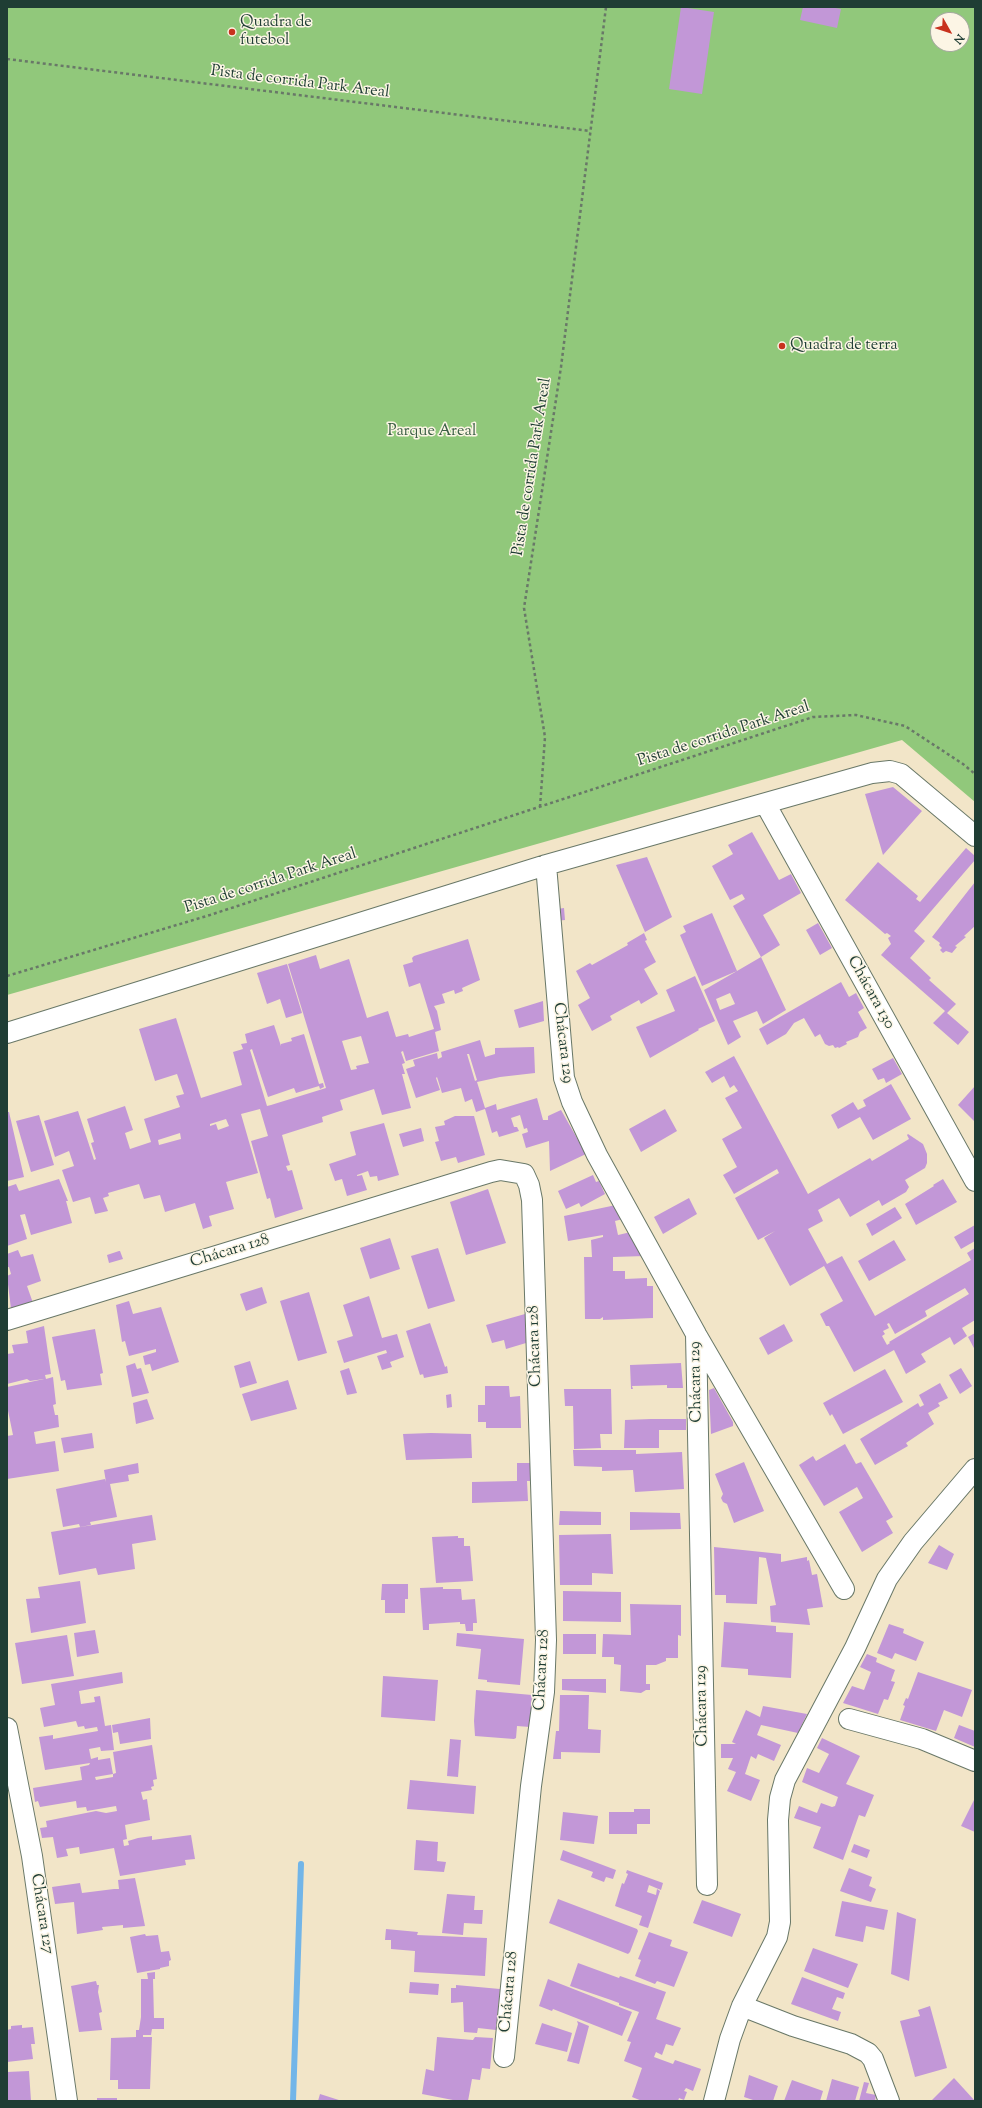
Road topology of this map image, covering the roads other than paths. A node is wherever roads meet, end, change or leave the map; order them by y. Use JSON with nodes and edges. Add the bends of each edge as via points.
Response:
{"nodes":[{"id":1,"x":766,"y":805,"type":"junction"},
{"id":2,"x":975,"y":836,"type":"edge"},
{"id":3,"x":546,"y":865,"type":"junction"},
{"id":4,"x":7,"y":1033,"type":"edge"},
{"id":5,"x":975,"y":1181,"type":"edge"},
{"id":6,"x":7,"y":1320,"type":"edge"},
{"id":7,"x":696,"y":1334,"type":"junction"},
{"id":8,"x":975,"y":1469,"type":"edge"},
{"id":9,"x":844,"y":1589,"type":"dead end"},
{"id":10,"x":849,"y":1719,"type":"dead end"},
{"id":11,"x":7,"y":1728,"type":"edge"},
{"id":12,"x":975,"y":1761,"type":"edge"},
{"id":13,"x":707,"y":1885,"type":"dead end"},
{"id":14,"x":742,"y":2006,"type":"junction"},
{"id":15,"x":504,"y":2057,"type":"dead end"},
{"id":16,"x":67,"y":2101,"type":"edge"},
{"id":17,"x":714,"y":2101,"type":"edge"},
{"id":18,"x":889,"y":2101,"type":"edge"}],
"edges":[{"from":1,"to":2,"type":"street","via":[[890,771],[901,774]]},
{"from":1,"to":3,"type":"street"},
{"from":1,"to":5,"type":"street","name":"Chácara 130"},
{"from":3,"to":4,"type":"street"},
{"from":3,"to":7,"type":"street","name":"Chácara 129","via":[[564,1078],[572,1102],[597,1155]]},
{"from":6,"to":15,"type":"street","name":"Chácara 128","via":[[491,1172],[500,1170],[524,1174],[532,1200],[546,1640],[544,1692],[531,1786]]},
{"from":7,"to":9,"type":"street"},
{"from":7,"to":13,"type":"street","name":"Chácara 129"},
{"from":8,"to":14,"type":"street","via":[[913,1542],[887,1579],[855,1648],[785,1780],[778,1820],[779,1929]]},
{"from":10,"to":12,"type":"street","via":[[922,1739]]},
{"from":11,"to":16,"type":"street","name":"Chácara 127","via":[[32,1856]]},
{"from":14,"to":17,"type":"street","via":[[730,2039]]},
{"from":14,"to":18,"type":"street","via":[[793,2026],[851,2044],[868,2053],[873,2058]]}]}
